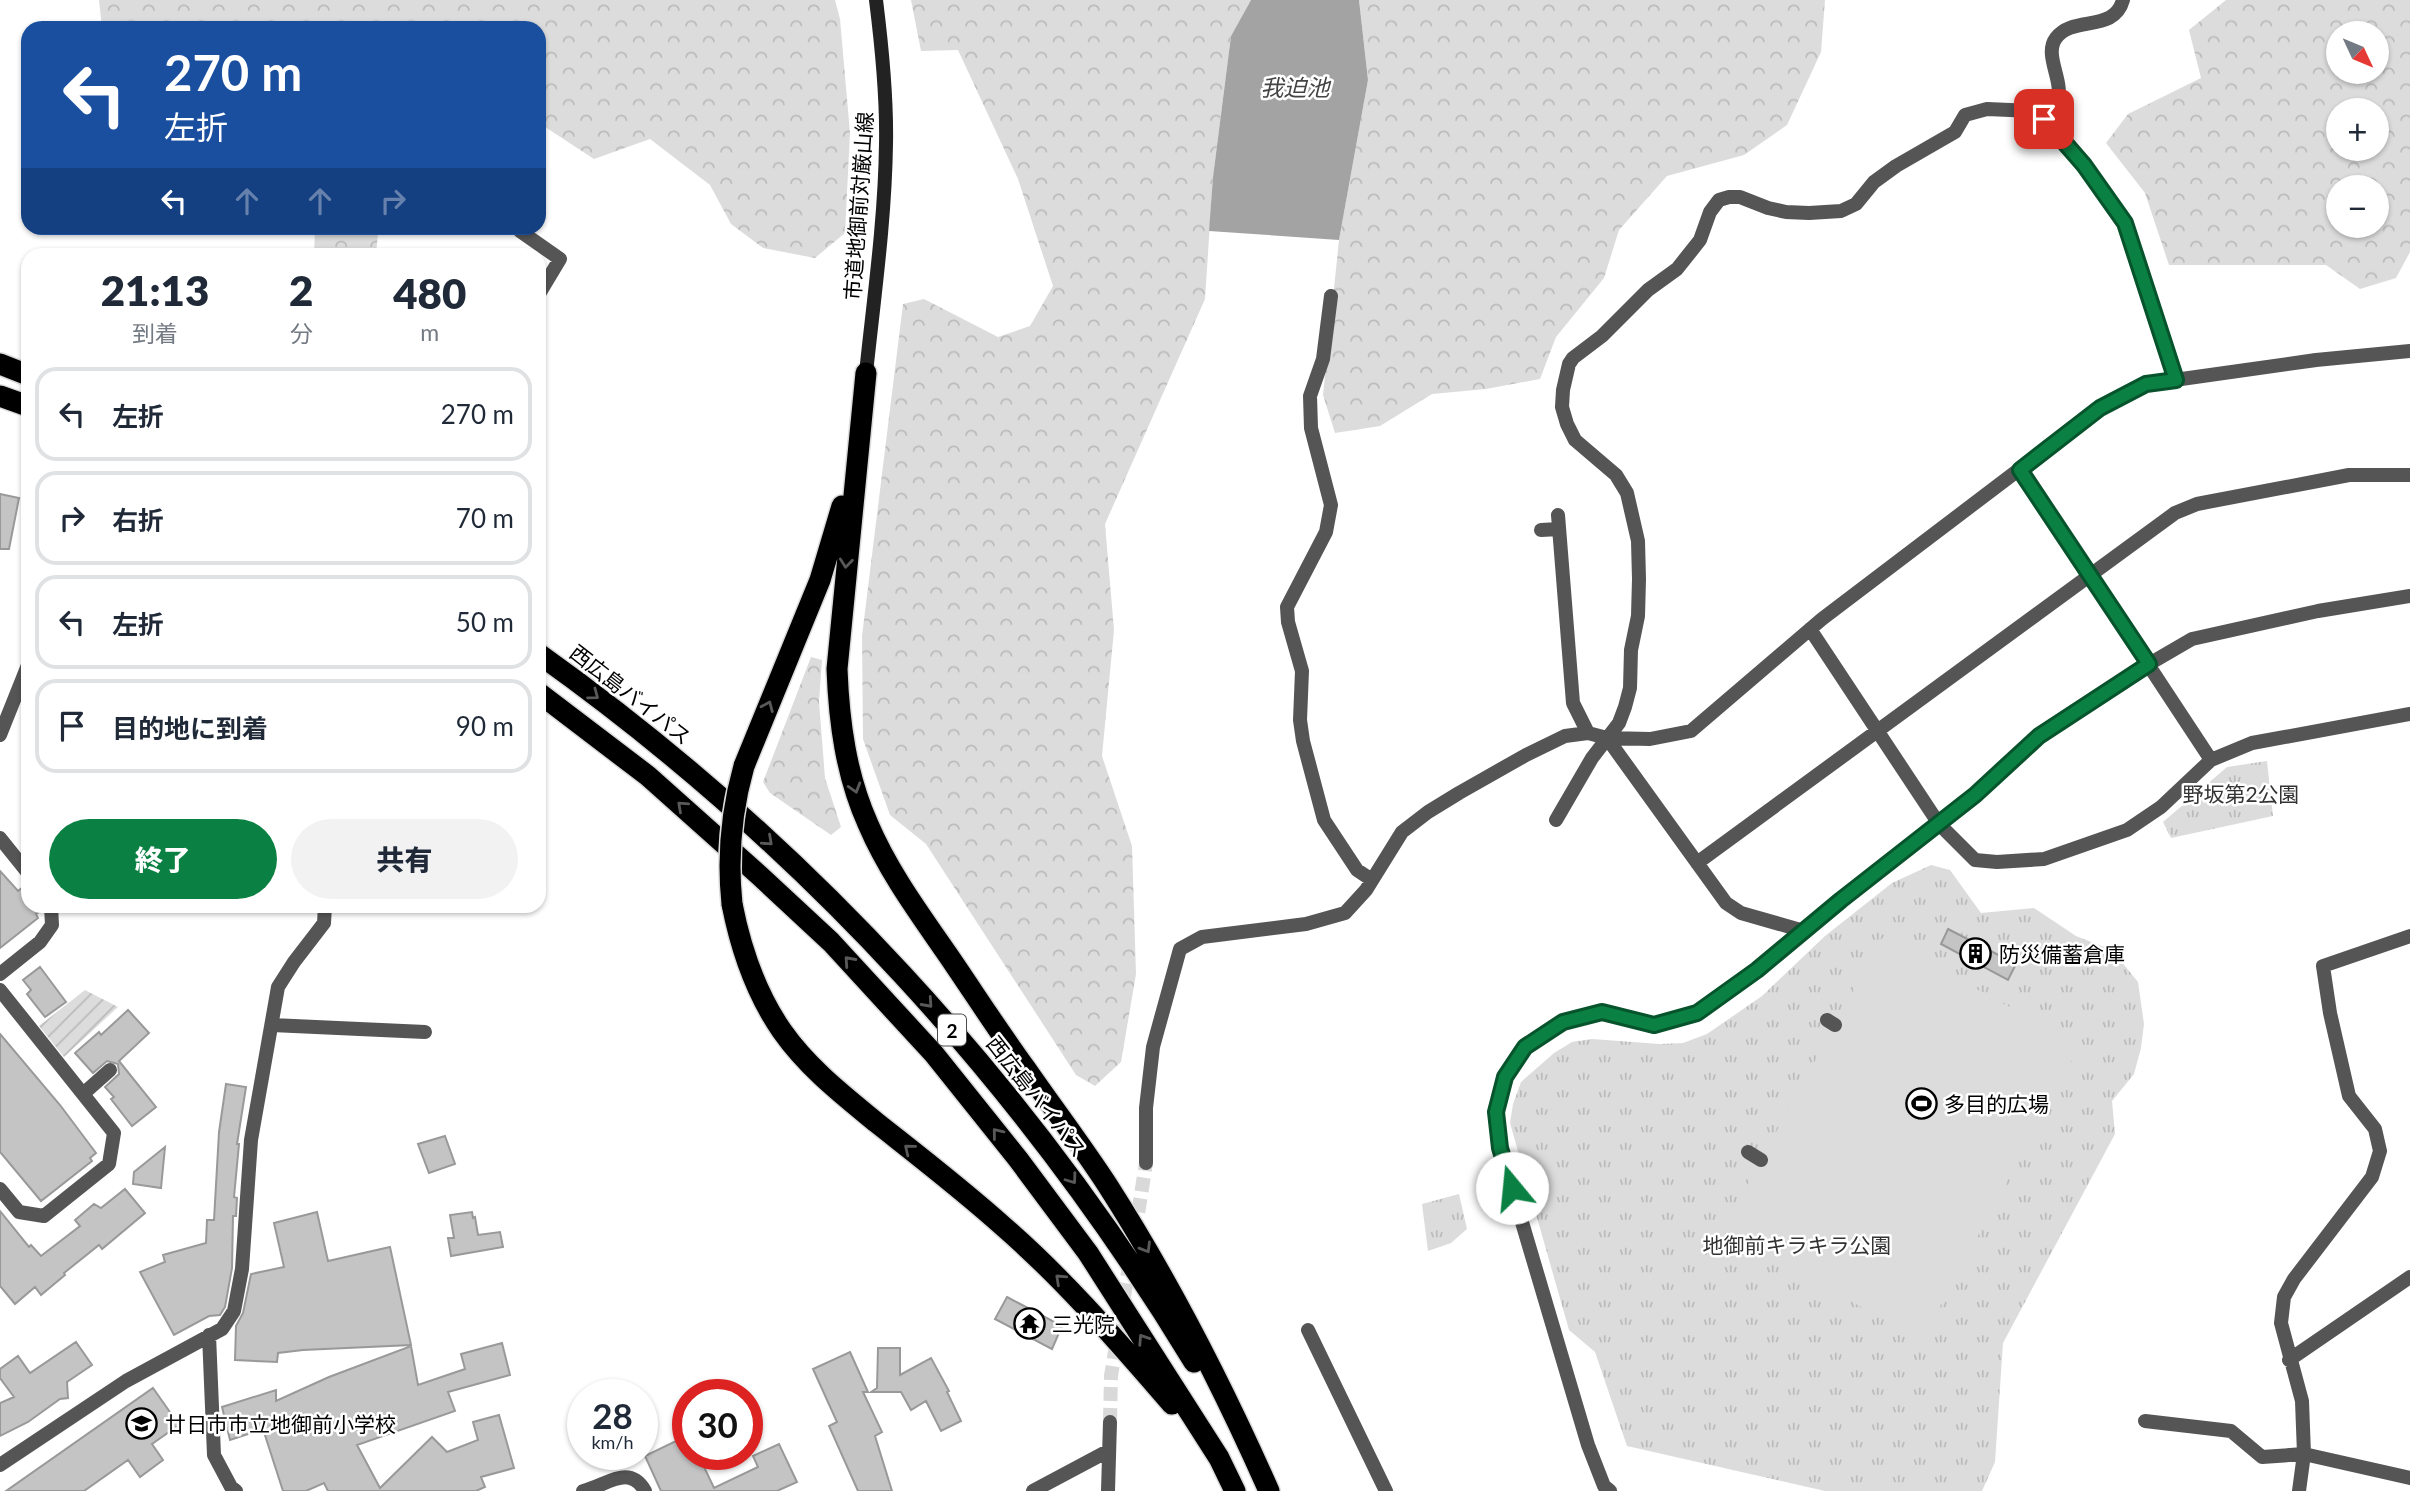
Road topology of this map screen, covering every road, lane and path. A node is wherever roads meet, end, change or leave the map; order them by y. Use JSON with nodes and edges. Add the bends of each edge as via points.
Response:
{"nodes":[{"id":1,"x":876,"y":0,"type":"edge"},
{"id":2,"x":2123,"y":0,"type":"edge"},
{"id":3,"x":2044,"y":119,"type":"junction"},
{"id":4,"x":526,"y":235,"type":"edge"},
{"id":5,"x":544,"y":248,"type":"edge"},
{"id":6,"x":546,"y":249,"type":"edge"},
{"id":7,"x":546,"y":282,"type":"edge"},
{"id":8,"x":1331,"y":296,"type":"dead end"},
{"id":9,"x":2410,"y":351,"type":"edge"},
{"id":10,"x":0,"y":364,"type":"edge"},
{"id":11,"x":21,"y":372,"type":"edge"},
{"id":12,"x":866,"y":373,"type":"junction"},
{"id":13,"x":2176,"y":380,"type":"junction"},
{"id":14,"x":0,"y":396,"type":"edge"},
{"id":15,"x":21,"y":404,"type":"edge"},
{"id":16,"x":2020,"y":470,"type":"junction"},
{"id":17,"x":2410,"y":475,"type":"edge"},
{"id":18,"x":1541,"y":530,"type":"dead end"},
{"id":19,"x":2090,"y":576,"type":"junction"},
{"id":20,"x":2410,"y":596,"type":"edge"},
{"id":21,"x":1810,"y":629,"type":"junction"},
{"id":22,"x":546,"y":659,"type":"edge"},
{"id":23,"x":2149,"y":664,"type":"junction"},
{"id":24,"x":21,"y":682,"type":"edge"},
{"id":25,"x":546,"y":698,"type":"edge"},
{"id":26,"x":2410,"y":715,"type":"edge"},
{"id":27,"x":1877,"y":731,"type":"junction"},
{"id":28,"x":1588,"y":733,"type":"junction"},
{"id":29,"x":0,"y":734,"type":"edge"},
{"id":30,"x":1607,"y":738,"type":"junction"},
{"id":31,"x":2211,"y":760,"type":"junction"},
{"id":32,"x":1556,"y":820,"type":"dead end"},
{"id":33,"x":1939,"y":824,"type":"junction"},
{"id":34,"x":0,"y":838,"type":"edge"},
{"id":35,"x":1697,"y":863,"type":"junction"},
{"id":36,"x":21,"y":864,"type":"edge"},
{"id":37,"x":1372,"y":880,"type":"junction"},
{"id":38,"x":51,"y":913,"type":"edge"},
{"id":39,"x":325,"y":913,"type":"edge"},
{"id":40,"x":1804,"y":931,"type":"junction"},
{"id":41,"x":2410,"y":936,"type":"edge"},
{"id":42,"x":0,"y":974,"type":"edge"},
{"id":43,"x":0,"y":990,"type":"edge"},
{"id":44,"x":272,"y":1025,"type":"junction"},
{"id":45,"x":425,"y":1032,"type":"dead end"},
{"id":46,"x":110,"y":1070,"type":"dead end"},
{"id":47,"x":83,"y":1094,"type":"junction"},
{"id":48,"x":1146,"y":1163,"type":"tunnel mouth"},
{"id":49,"x":0,"y":1189,"type":"edge"},
{"id":50,"x":2410,"y":1277,"type":"edge"},
{"id":51,"x":1308,"y":1330,"type":"dead end"},
{"id":52,"x":209,"y":1335,"type":"junction"},
{"id":53,"x":2289,"y":1360,"type":"junction"},
{"id":54,"x":2145,"y":1421,"type":"dead end"},
{"id":55,"x":1110,"y":1422,"type":"tunnel mouth"},
{"id":56,"x":1108,"y":1451,"type":"junction"},
{"id":57,"x":2304,"y":1454,"type":"junction"},
{"id":58,"x":1219,"y":1458,"type":"junction"},
{"id":59,"x":0,"y":1465,"type":"edge"},
{"id":60,"x":2410,"y":1478,"type":"edge"},
{"id":61,"x":236,"y":1491,"type":"edge"},
{"id":62,"x":583,"y":1491,"type":"edge"},
{"id":63,"x":645,"y":1491,"type":"edge"},
{"id":64,"x":1033,"y":1491,"type":"edge"},
{"id":65,"x":1108,"y":1491,"type":"edge"},
{"id":66,"x":1236,"y":1491,"type":"edge"},
{"id":67,"x":1268,"y":1491,"type":"edge"},
{"id":68,"x":1386,"y":1491,"type":"edge"},
{"id":69,"x":1610,"y":1491,"type":"edge"},
{"id":70,"x":2299,"y":1491,"type":"edge"}],
"edges":[{"from":1,"to":12,"type":"street","name":"市道地御前対厳山線","via":[[886,143]]},
{"from":2,"to":3,"type":"street","via":[[2110,19],[2062,31],[2054,40],[2057,101]]},
{"from":3,"to":13,"type":"street","via":[[2125,223]]},
{"from":3,"to":30,"type":"street","via":[[2033,111],[1987,109],[1965,115],[1955,132],[1896,166],[1874,182],[1856,204],[1841,211],[1786,212],[1740,197],[1719,201],[1700,240],[1677,269],[1573,358],[1563,390],[1567,424],[1575,440],[1616,475],[1627,493],[1639,541],[1638,616],[1630,688],[1619,723]]},
{"from":4,"to":5,"type":"street"},
{"from":6,"to":7,"type":"street","via":[[560,259]]},
{"from":8,"to":37,"type":"street","via":[[1323,359],[1310,396],[1311,428],[1331,505],[1326,532],[1287,607],[1302,671],[1303,741],[1324,820],[1357,870]]},
{"from":9,"to":13,"type":"street"},
{"from":10,"to":11,"type":"highway"},
{"from":58,"to":12,"type":"highway","one_way":true,"bridge":true,"via":[[1074,1292],[992,1216],[819,1074],[783,1032],[745,958],[729,876],[736,793],[820,580],[856,443]]},
{"from":12,"to":67,"type":"highway","one_way":true,"via":[[837,669],[838,709],[854,786],[895,877],[1144,1245],[1212,1369]]},
{"from":13,"to":16,"type":"street","via":[[2146,384],[2100,408]]},
{"from":14,"to":15,"type":"highway"},
{"from":16,"to":19,"type":"street"},
{"from":16,"to":21,"type":"street"},
{"from":17,"to":19,"type":"street","via":[[2349,475],[2197,504],[2175,513]]},
{"from":18,"to":28,"type":"street","via":[[1559,522],[1573,703]]},
{"from":19,"to":23,"type":"street"},
{"from":19,"to":27,"type":"street"},
{"from":20,"to":23,"type":"street","via":[[2192,639]]},
{"from":21,"to":27,"type":"street"},
{"from":21,"to":30,"type":"street","via":[[1691,731],[1650,739]]},
{"from":22,"to":67,"type":"highway","name":"西広島バイパス","number":"2","one_way":true,"via":[[672,757],[776,848],[875,945],[968,1048],[1135,1268]]},
{"from":23,"to":31,"type":"street"},
{"from":23,"to":33,"type":"street","via":[[2039,736]]},
{"from":24,"to":29,"type":"street"},
{"from":58,"to":25,"type":"highway","number":"2","one_way":true,"via":[[1088,1253],[934,1054],[831,942],[780,895],[648,776]]},
{"from":26,"to":31,"type":"street","via":[[2252,743]]},
{"from":27,"to":33,"type":"street"},
{"from":27,"to":35,"type":"street"},
{"from":28,"to":30,"type":"street"},
{"from":28,"to":37,"type":"street","via":[[1565,736],[1526,755],[1428,812],[1402,832]]},
{"from":30,"to":32,"type":"street"},
{"from":30,"to":35,"type":"street"},
{"from":31,"to":33,"type":"street","via":[[2161,807],[2127,830],[2044,859],[1975,860]]},
{"from":33,"to":40,"type":"street"},
{"from":34,"to":36,"type":"street"},
{"from":35,"to":40,"type":"street","via":[[1726,903],[1741,914]]},
{"from":37,"to":48,"type":"street","via":[[1345,913],[1202,937],[1180,948],[1153,1047]]},
{"from":38,"to":42,"type":"street","via":[[52,925],[40,942]]},
{"from":39,"to":44,"type":"street","via":[[324,923],[278,987]]},
{"from":40,"to":69,"type":"street","via":[[1697,1013],[1654,1025],[1602,1012],[1563,1022],[1525,1047],[1505,1077],[1496,1112],[1500,1148],[1588,1445]]},
{"from":41,"to":53,"type":"street","via":[[2322,966],[2349,1096],[2375,1129],[2380,1152],[2372,1177],[2284,1297],[2281,1323]]},
{"from":43,"to":47,"type":"street"},
{"from":44,"to":45,"type":"street"},
{"from":44,"to":52,"type":"street","via":[[251,1140],[242,1269],[234,1311],[222,1329]]},
{"from":46,"to":47,"type":"street"},
{"from":47,"to":49,"type":"street","via":[[114,1133],[109,1164],[44,1216],[19,1212]]},
{"from":50,"to":53,"type":"street"},
{"from":51,"to":68,"type":"street"},
{"from":52,"to":59,"type":"street","via":[[126,1381]]},
{"from":52,"to":61,"type":"street","via":[[214,1455]]},
{"from":53,"to":57,"type":"street","via":[[2302,1401]]},
{"from":54,"to":57,"type":"street","via":[[2231,1431],[2262,1457]]},
{"from":55,"to":56,"type":"street"},
{"from":56,"to":64,"type":"street"},
{"from":56,"to":65,"type":"street"},
{"from":57,"to":60,"type":"street"},
{"from":57,"to":70,"type":"street"},
{"from":58,"to":66,"type":"highway","number":"2"},
{"from":62,"to":63,"type":"street","via":[[627,1476]]}]}
